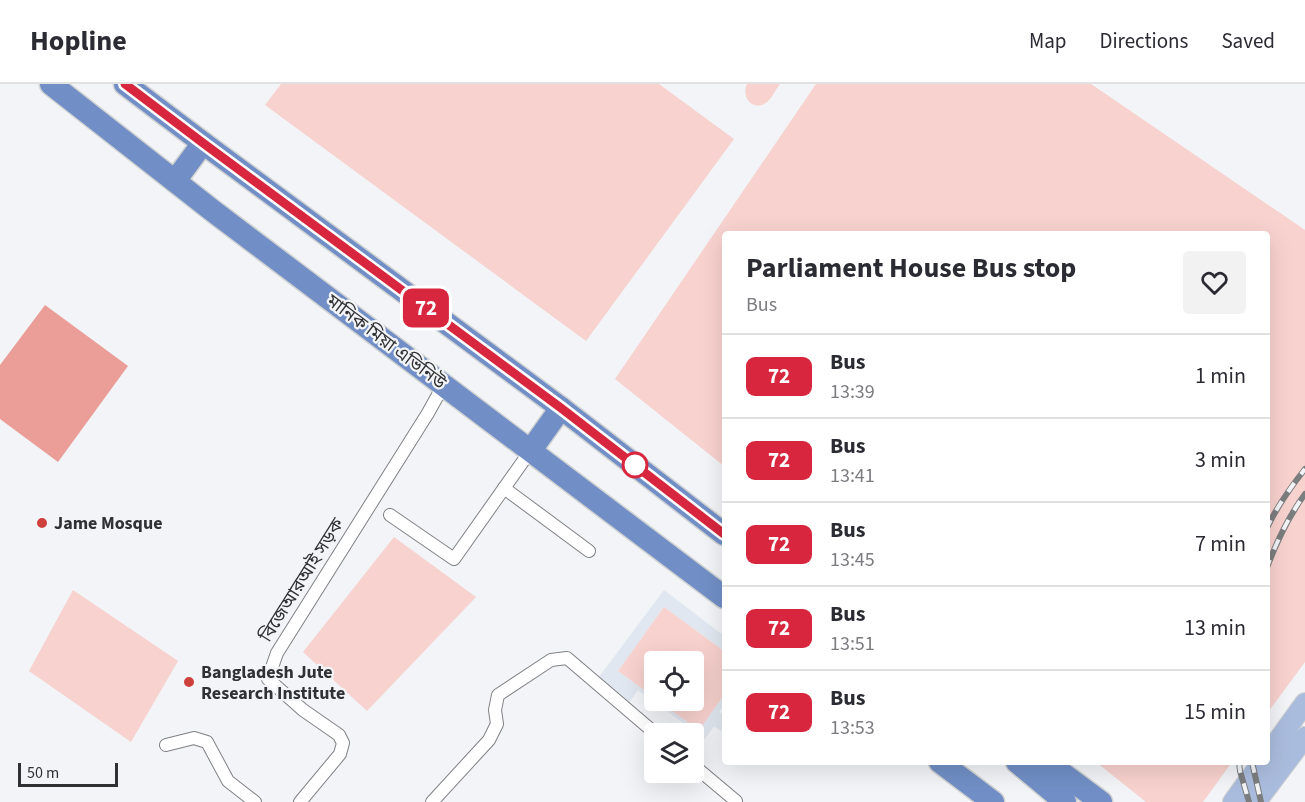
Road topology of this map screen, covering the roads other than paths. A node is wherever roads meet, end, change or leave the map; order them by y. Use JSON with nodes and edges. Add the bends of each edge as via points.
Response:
{"nodes":[{"id":1,"x":51,"y":84,"type":"edge"},
{"id":2,"x":125,"y":84,"type":"edge"},
{"id":3,"x":203,"y":143,"type":"junction"},
{"id":4,"x":175,"y":181,"type":"junction"},
{"id":5,"x":443,"y":386,"type":"junction"},
{"id":6,"x":561,"y":408,"type":"junction"},
{"id":7,"x":531,"y":450,"type":"junction"},
{"id":8,"x":504,"y":488,"type":"junction"},
{"id":9,"x":390,"y":515,"type":"dead end"},
{"id":10,"x":722,"y":532,"type":"edge"},
{"id":11,"x":589,"y":551,"type":"dead end"},
{"id":12,"x":722,"y":595,"type":"edge"},
{"id":13,"x":1305,"y":703,"type":"edge"},
{"id":14,"x":644,"y":724,"type":"edge"},
{"id":15,"x":1305,"y":737,"type":"edge"},
{"id":16,"x":166,"y":745,"type":"dead end"},
{"id":17,"x":1270,"y":751,"type":"edge"},
{"id":18,"x":944,"y":765,"type":"edge"},
{"id":19,"x":1021,"y":765,"type":"edge"},
{"id":20,"x":1051,"y":765,"type":"edge"},
{"id":21,"x":1260,"y":765,"type":"edge"},
{"id":22,"x":704,"y":774,"type":"edge"},
{"id":23,"x":255,"y":802,"type":"edge"},
{"id":24,"x":300,"y":802,"type":"edge"},
{"id":25,"x":432,"y":802,"type":"edge"},
{"id":26,"x":736,"y":802,"type":"edge"},
{"id":27,"x":993,"y":802,"type":"edge"},
{"id":28,"x":1065,"y":802,"type":"edge"},
{"id":29,"x":1101,"y":802,"type":"edge"},
{"id":30,"x":1233,"y":802,"type":"edge"},
{"id":31,"x":1256,"y":802,"type":"edge"}],
"edges":[{"from":1,"to":4,"type":"highway","name":"মানিক মিয়া এভিনিউ"},
{"from":2,"to":3,"type":"highway"},
{"from":3,"to":4,"type":"highway"},
{"from":3,"to":6,"type":"highway"},
{"from":4,"to":5,"type":"highway","name":"মানিক মিয়া এভিনিউ"},
{"from":5,"to":7,"type":"highway","name":"মানিক মিয়া এভিনিউ"},
{"from":5,"to":24,"type":"street","name":"বিজেআরআই সড়ক","via":[[277,653],[268,679],[339,735],[343,743],[340,754]]},
{"from":6,"to":7,"type":"highway"},
{"from":6,"to":10,"type":"highway"},
{"from":7,"to":8,"type":"street"},
{"from":7,"to":12,"type":"highway","name":"মানিক মিয়া এভিনিউ"},
{"from":8,"to":9,"type":"street","via":[[454,560]]},
{"from":8,"to":11,"type":"street"},
{"from":13,"to":17,"type":"main road"},
{"from":14,"to":25,"type":"street","via":[[567,658],[551,660],[498,695],[497,724],[489,740]]},
{"from":15,"to":31,"type":"main road"},
{"from":16,"to":23,"type":"street","via":[[194,738],[207,742],[228,781]]},
{"from":18,"to":27,"type":"highway"},
{"from":19,"to":28,"type":"highway"},
{"from":20,"to":29,"type":"highway"},
{"from":21,"to":30,"type":"main road"},
{"from":22,"to":26,"type":"street"}]}
